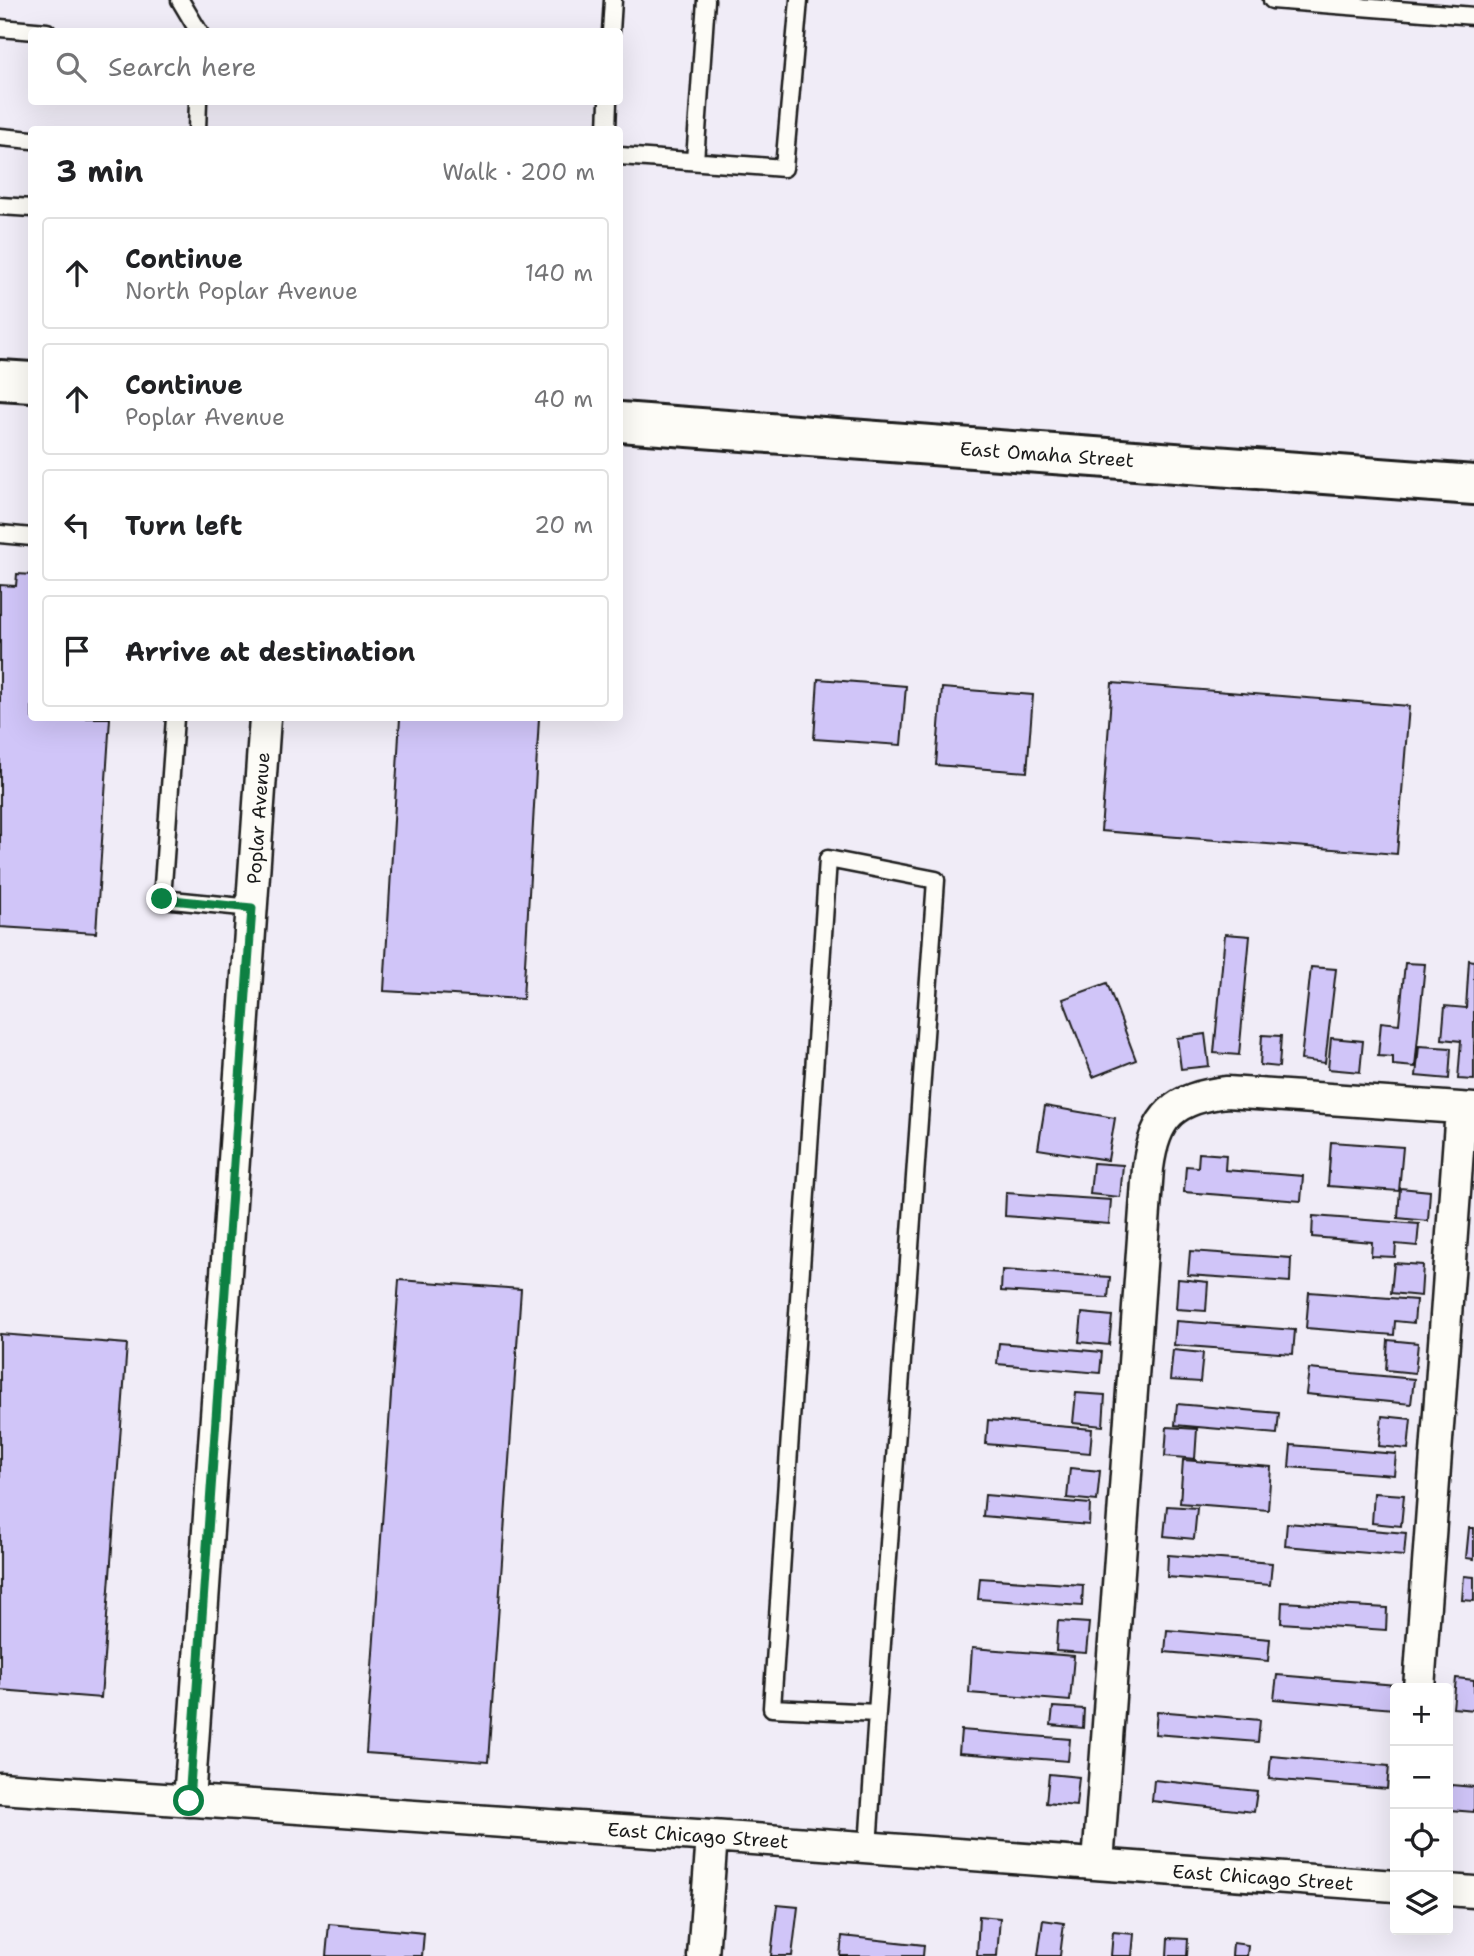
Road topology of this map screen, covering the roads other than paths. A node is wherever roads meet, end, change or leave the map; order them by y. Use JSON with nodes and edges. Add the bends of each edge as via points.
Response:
{"nodes":[{"id":1,"x":180,"y":0,"type":"edge"},
{"id":2,"x":613,"y":0,"type":"edge"},
{"id":3,"x":706,"y":0,"type":"edge"},
{"id":4,"x":799,"y":0,"type":"edge"},
{"id":5,"x":1272,"y":0,"type":"edge"},
{"id":6,"x":1474,"y":16,"type":"edge"},
{"id":7,"x":0,"y":28,"type":"edge"},
{"id":8,"x":197,"y":28,"type":"edge"},
{"id":9,"x":611,"y":28,"type":"edge"},
{"id":10,"x":28,"y":30,"type":"edge"},
{"id":11,"x":198,"y":105,"type":"edge"},
{"id":12,"x":608,"y":105,"type":"edge"},
{"id":13,"x":197,"y":126,"type":"edge"},
{"id":14,"x":607,"y":126,"type":"edge"},
{"id":15,"x":0,"y":137,"type":"edge"},
{"id":16,"x":28,"y":140,"type":"edge"},
{"id":17,"x":623,"y":156,"type":"edge"},
{"id":18,"x":695,"y":162,"type":"junction"},
{"id":19,"x":0,"y":206,"type":"edge"},
{"id":20,"x":28,"y":208,"type":"edge"},
{"id":21,"x":0,"y":380,"type":"edge"},
{"id":22,"x":28,"y":382,"type":"edge"},
{"id":23,"x":623,"y":422,"type":"edge"},
{"id":24,"x":1474,"y":485,"type":"edge"},
{"id":25,"x":0,"y":534,"type":"edge"},
{"id":26,"x":28,"y":537,"type":"edge"},
{"id":27,"x":175,"y":721,"type":"edge"},
{"id":28,"x":265,"y":721,"type":"edge"},
{"id":29,"x":252,"y":908,"type":"junction"},
{"id":30,"x":1467,"y":1109,"type":"edge"},
{"id":31,"x":1419,"y":1683,"type":"edge"},
{"id":32,"x":877,"y":1713,"type":"junction"},
{"id":33,"x":0,"y":1788,"type":"edge"},
{"id":34,"x":189,"y":1801,"type":"junction"},
{"id":35,"x":712,"y":1836,"type":"junction"},
{"id":36,"x":868,"y":1847,"type":"junction"},
{"id":37,"x":1098,"y":1864,"type":"junction"},
{"id":38,"x":1390,"y":1886,"type":"edge"},
{"id":39,"x":1453,"y":1890,"type":"edge"},
{"id":40,"x":1474,"y":1892,"type":"edge"},
{"id":41,"x":703,"y":1956,"type":"edge"}],
"edges":[{"from":1,"to":8,"type":"lane"},
{"from":2,"to":9,"type":"lane"},
{"from":3,"to":18,"type":"lane"},
{"from":4,"to":18,"type":"lane","via":[[783,168]]},
{"from":5,"to":6,"type":"lane"},
{"from":7,"to":10,"type":"lane"},
{"from":11,"to":13,"type":"lane"},
{"from":12,"to":14,"type":"lane"},
{"from":15,"to":16,"type":"lane"},
{"from":17,"to":18,"type":"lane"},
{"from":19,"to":20,"type":"lane"},
{"from":21,"to":22,"type":"main road"},
{"from":23,"to":24,"type":"main road","name":"East Omaha Street"},
{"from":25,"to":26,"type":"lane"},
{"from":27,"to":29,"type":"lane","via":[[162,899]]},
{"from":28,"to":29,"type":"street","name":"Poplar Avenue"},
{"from":29,"to":34,"type":"street","name":"Poplar Avenue"},
{"from":30,"to":31,"type":"street"},
{"from":30,"to":37,"type":"street","via":[[1227,1092],[1184,1101],[1158,1127],[1148,1168]]},
{"from":32,"to":32,"type":"lane","via":[[936,880],[828,859],[772,1709]]},
{"from":32,"to":36,"type":"lane"},
{"from":33,"to":34,"type":"street","name":"East Chicago Street"},
{"from":34,"to":35,"type":"street","name":"East Chicago Street"},
{"from":35,"to":36,"type":"street","name":"East Chicago Street"},
{"from":35,"to":41,"type":"street"},
{"from":36,"to":37,"type":"street","name":"East Chicago Street"},
{"from":37,"to":38,"type":"street","name":"East Chicago Street"},
{"from":39,"to":40,"type":"street"}]}
